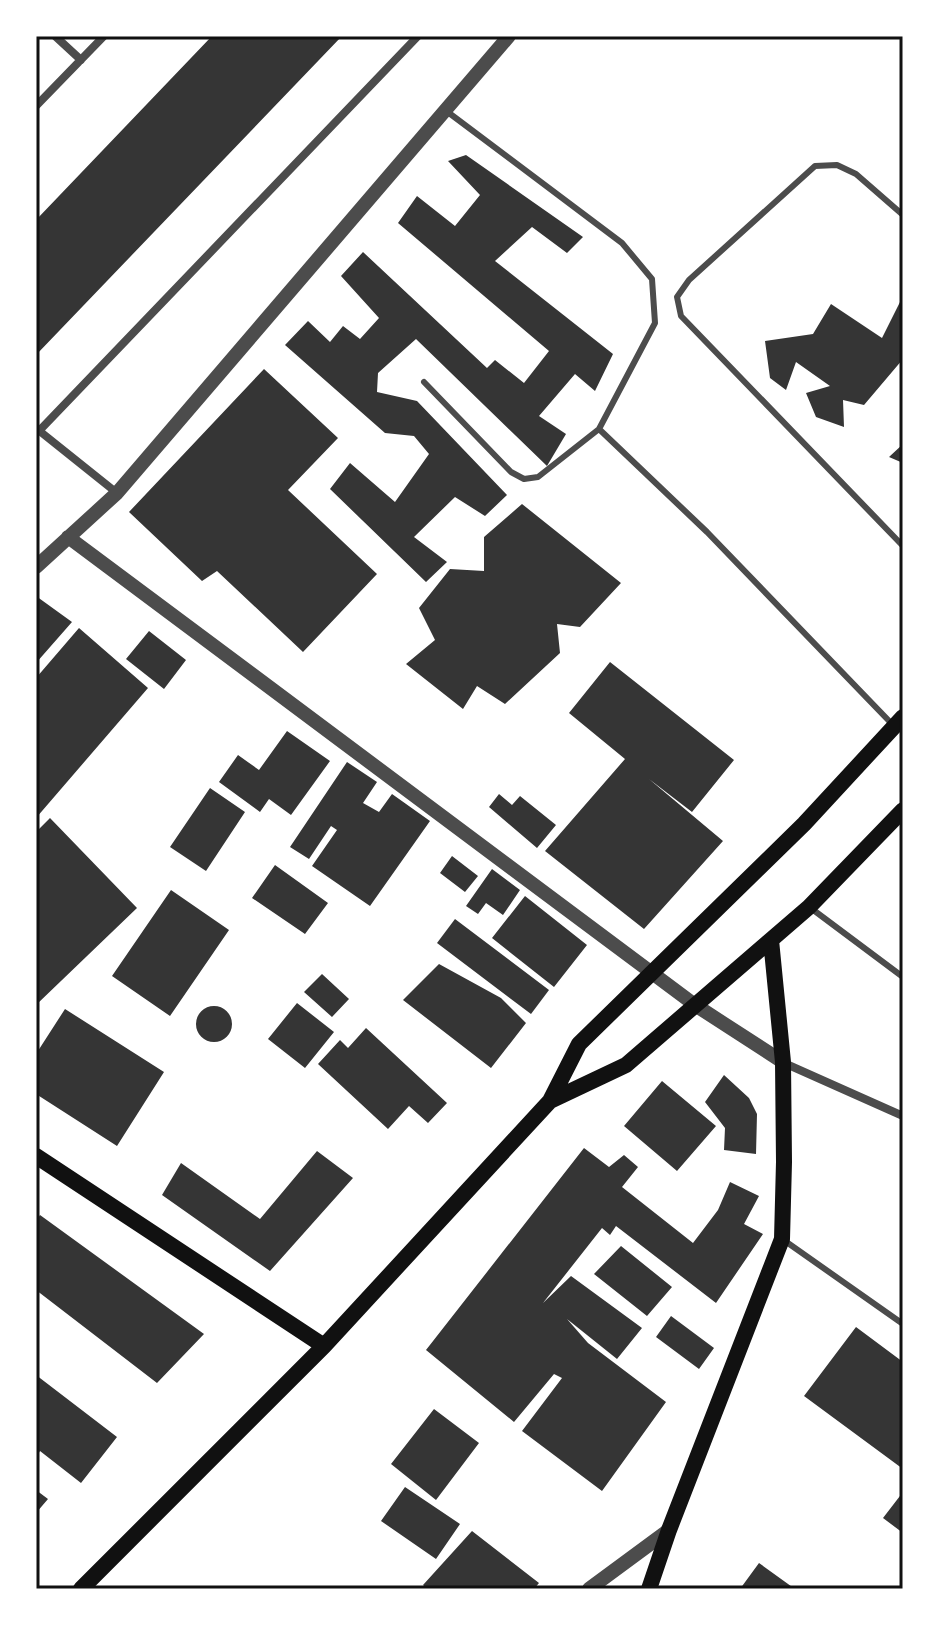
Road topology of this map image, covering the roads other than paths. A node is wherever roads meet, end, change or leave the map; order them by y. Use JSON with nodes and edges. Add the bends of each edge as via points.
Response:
{"nodes":[{"id":1,"x":55,"y":36,"type":"edge"},
{"id":2,"x":104,"y":36,"type":"edge"},
{"id":3,"x":418,"y":36,"type":"edge"},
{"id":4,"x":503,"y":38,"type":"edge"},
{"id":5,"x":81,"y":60,"type":"junction"},
{"id":6,"x":36,"y":106,"type":"edge"},
{"id":7,"x":445,"y":110,"type":"junction"},
{"id":8,"x":903,"y":215,"type":"edge"},
{"id":9,"x":424,"y":382,"type":"dead end"},
{"id":10,"x":599,"y":429,"type":"junction"},
{"id":11,"x":38,"y":430,"type":"edge"},
{"id":12,"x":117,"y":493,"type":"junction"},
{"id":13,"x":68,"y":537,"type":"junction"},
{"id":14,"x":903,"y":546,"type":"edge"},
{"id":15,"x":36,"y":567,"type":"edge"},
{"id":16,"x":899,"y":722,"type":"edge"},
{"id":17,"x":903,"y":810,"type":"edge"},
{"id":18,"x":809,"y":907,"type":"junction"},
{"id":19,"x":771,"y":940,"type":"junction"},
{"id":20,"x":652,"y":972,"type":"junction"},
{"id":21,"x":903,"y":977,"type":"edge"},
{"id":22,"x":695,"y":1005,"type":"junction"},
{"id":23,"x":783,"y":1062,"type":"junction"},
{"id":24,"x":550,"y":1101,"type":"junction"},
{"id":25,"x":903,"y":1116,"type":"edge"},
{"id":26,"x":36,"y":1156,"type":"edge"},
{"id":27,"x":782,"y":1239,"type":"junction"},
{"id":28,"x":903,"y":1324,"type":"edge"},
{"id":29,"x":324,"y":1346,"type":"junction"},
{"id":30,"x":669,"y":1530,"type":"junction"},
{"id":31,"x":81,"y":1589,"type":"edge"},
{"id":32,"x":589,"y":1589,"type":"edge"},
{"id":33,"x":649,"y":1589,"type":"edge"}],
"edges":[{"from":1,"to":5,"type":"street"},
{"from":2,"to":5,"type":"street"},
{"from":3,"to":11,"type":"street"},
{"from":4,"to":7,"type":"street"},
{"from":5,"to":6,"type":"street"},
{"from":7,"to":10,"type":"lane","via":[[622,243],[652,279],[655,323]]},
{"from":7,"to":12,"type":"street"},
{"from":8,"to":14,"type":"lane","via":[[856,174],[837,165],[815,166],[689,280],[677,297],[681,316]]},
{"from":9,"to":10,"type":"lane","via":[[511,472],[524,479],[538,477]]},
{"from":10,"to":16,"type":"lane"},
{"from":11,"to":12,"type":"street"},
{"from":12,"to":13,"type":"street"},
{"from":13,"to":15,"type":"street"},
{"from":13,"to":20,"type":"street"},
{"from":16,"to":20,"type":"main road","via":[[804,824]]},
{"from":17,"to":18,"type":"main road"},
{"from":18,"to":19,"type":"main road"},
{"from":18,"to":21,"type":"lane"},
{"from":19,"to":22,"type":"main road"},
{"from":19,"to":23,"type":"main road"},
{"from":20,"to":22,"type":"street"},
{"from":20,"to":24,"type":"main road","via":[[579,1044]]},
{"from":22,"to":23,"type":"street"},
{"from":22,"to":24,"type":"main road","via":[[626,1065]]},
{"from":23,"to":25,"type":"street"},
{"from":23,"to":27,"type":"main road"},
{"from":24,"to":29,"type":"main road"},
{"from":26,"to":29,"type":"main road"},
{"from":27,"to":28,"type":"lane"},
{"from":27,"to":30,"type":"main road"},
{"from":29,"to":31,"type":"main road"},
{"from":30,"to":32,"type":"street"},
{"from":30,"to":33,"type":"main road"}]}
